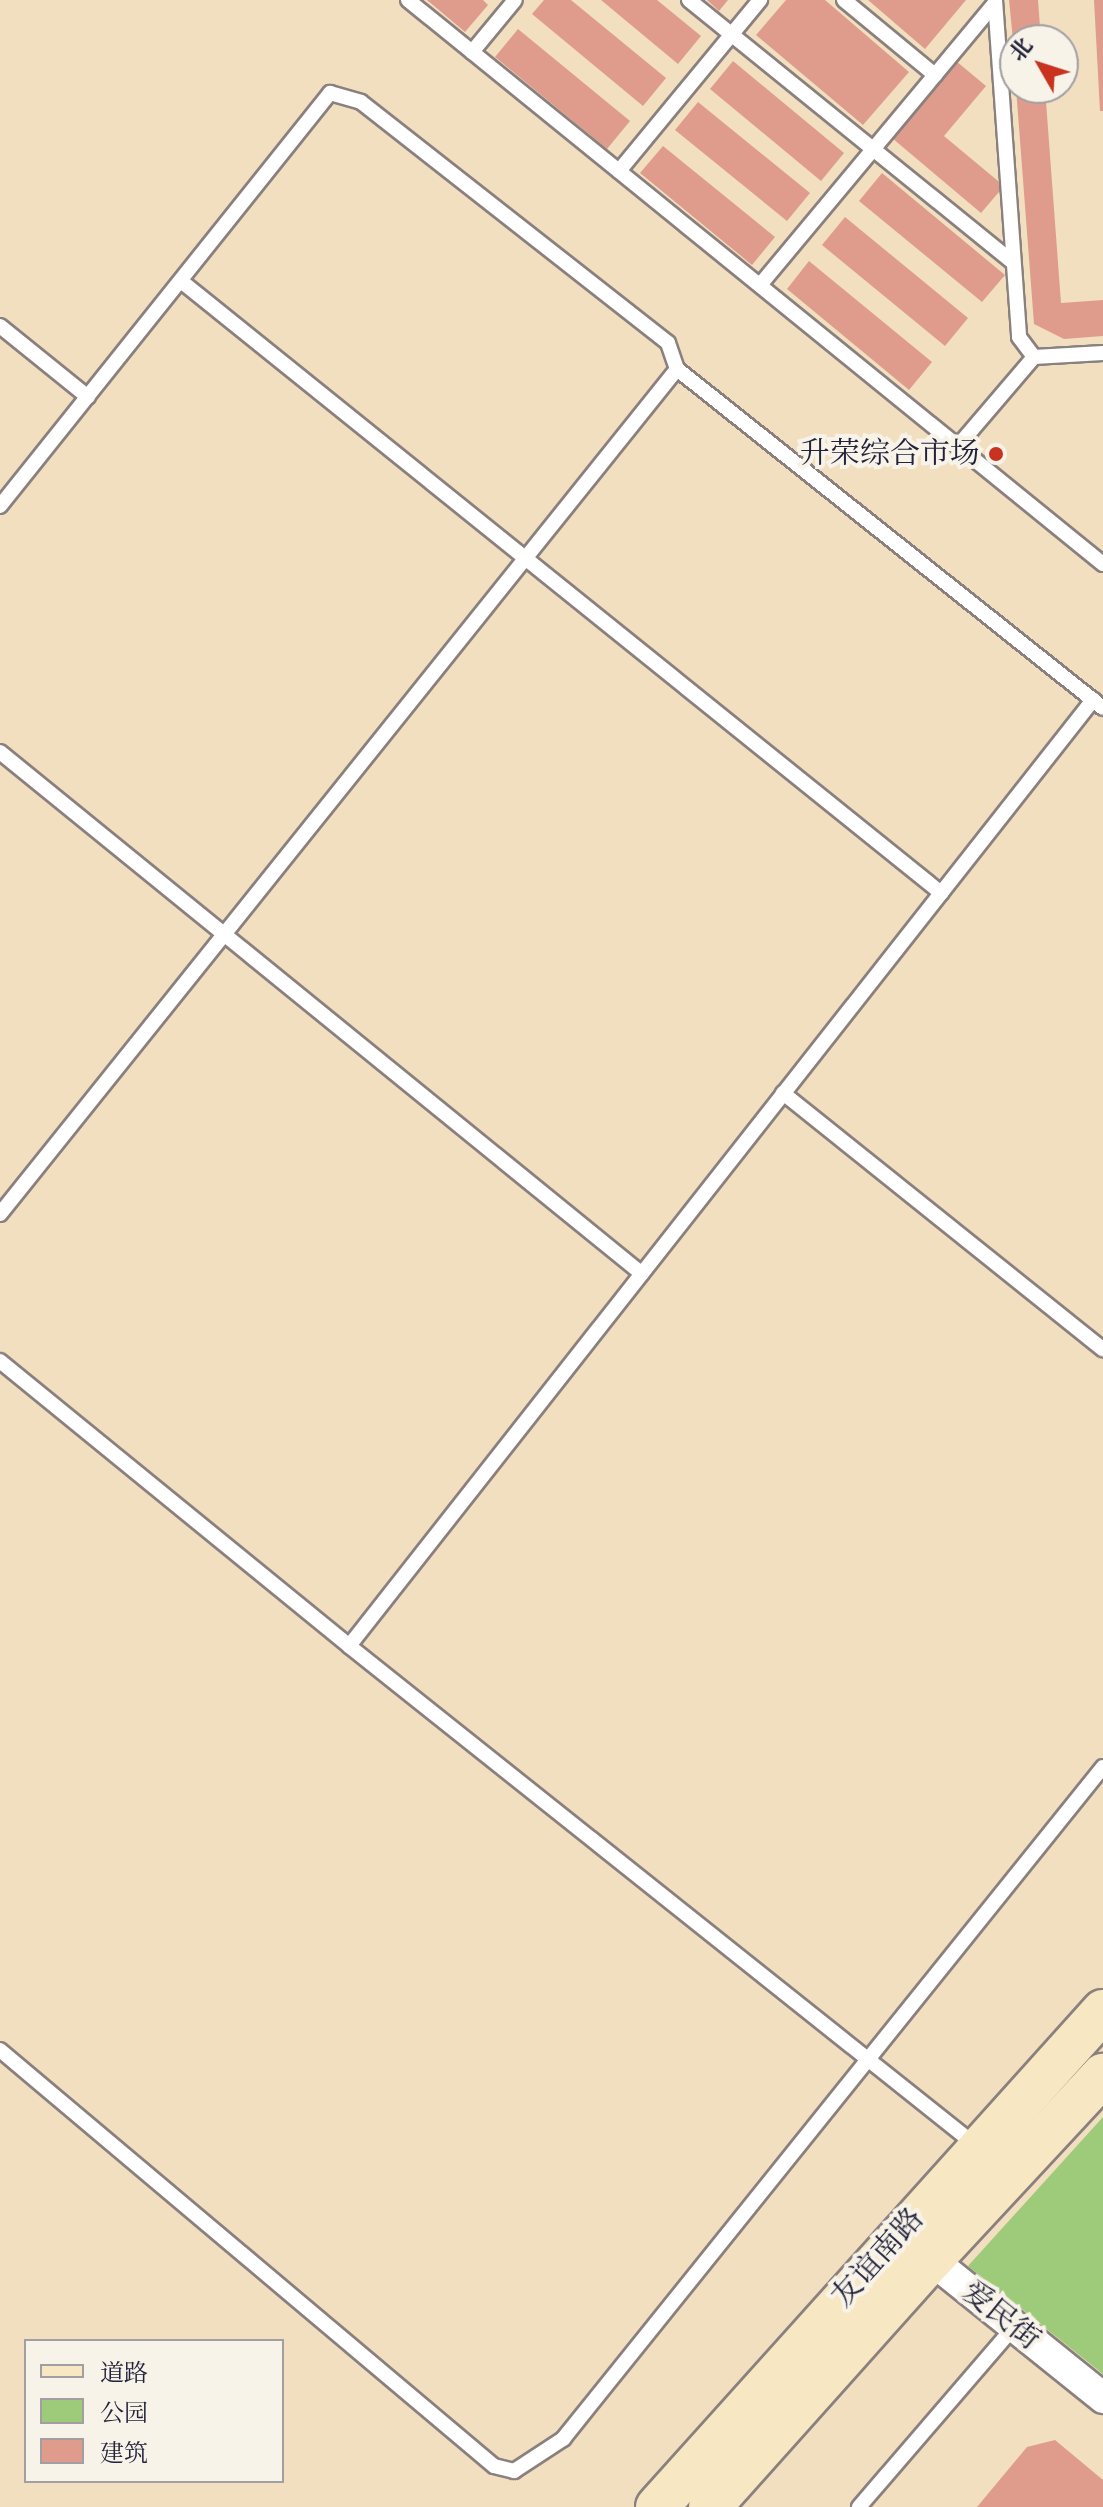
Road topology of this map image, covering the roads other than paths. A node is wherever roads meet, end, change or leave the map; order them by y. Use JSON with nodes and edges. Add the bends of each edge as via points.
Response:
{"nodes":[{"id":1,"x":408,"y":0,"type":"edge"},
{"id":2,"x":515,"y":0,"type":"edge"},
{"id":3,"x":689,"y":0,"type":"edge"},
{"id":4,"x":760,"y":0,"type":"edge"},
{"id":5,"x":844,"y":0,"type":"edge"},
{"id":6,"x":995,"y":2,"type":"edge"},
{"id":7,"x":732,"y":34,"type":"junction"},
{"id":8,"x":472,"y":52,"type":"junction"},
{"id":9,"x":935,"y":75,"type":"junction"},
{"id":10,"x":873,"y":150,"type":"junction"},
{"id":11,"x":619,"y":171,"type":"junction"},
{"id":12,"x":1012,"y":262,"type":"junction"},
{"id":13,"x":181,"y":281,"type":"junction"},
{"id":14,"x":760,"y":285,"type":"junction"},
{"id":15,"x":0,"y":326,"type":"edge"},
{"id":16,"x":1103,"y":353,"type":"edge"},
{"id":17,"x":1034,"y":357,"type":"junction"},
{"id":18,"x":677,"y":369,"type":"junction"},
{"id":19,"x":88,"y":397,"type":"junction"},
{"id":20,"x":958,"y":446,"type":"junction"},
{"id":21,"x":0,"y":506,"type":"edge"},
{"id":22,"x":525,"y":560,"type":"junction"},
{"id":23,"x":1103,"y":564,"type":"edge"},
{"id":24,"x":1098,"y":704,"type":"edge"},
{"id":25,"x":0,"y":752,"type":"edge"},
{"id":26,"x":941,"y":893,"type":"junction"},
{"id":27,"x":225,"y":935,"type":"junction"},
{"id":28,"x":783,"y":1093,"type":"junction"},
{"id":29,"x":0,"y":1214,"type":"edge"},
{"id":30,"x":642,"y":1274,"type":"junction"},
{"id":31,"x":1103,"y":1349,"type":"edge"},
{"id":32,"x":0,"y":1361,"type":"edge"},
{"id":33,"x":349,"y":1646,"type":"junction"},
{"id":34,"x":1103,"y":1767,"type":"edge"},
{"id":35,"x":1103,"y":2011,"type":"edge"},
{"id":36,"x":0,"y":2050,"type":"edge"},
{"id":37,"x":869,"y":2060,"type":"junction"},
{"id":38,"x":1103,"y":2075,"type":"edge"},
{"id":39,"x":978,"y":2147,"type":"junction"},
{"id":40,"x":900,"y":2233,"type":"junction"},
{"id":41,"x":931,"y":2260,"type":"junction"},
{"id":42,"x":1014,"y":2327,"type":"junction"},
{"id":43,"x":1103,"y":2398,"type":"edge"},
{"id":44,"x":657,"y":2507,"type":"edge"},
{"id":45,"x":710,"y":2507,"type":"edge"},
{"id":46,"x":859,"y":2507,"type":"edge"}],
"edges":[{"from":1,"to":8,"type":"lane"},
{"from":2,"to":8,"type":"lane"},
{"from":3,"to":7,"type":"lane"},
{"from":4,"to":7,"type":"lane"},
{"from":5,"to":9,"type":"lane"},
{"from":6,"to":9,"type":"lane"},
{"from":6,"to":12,"type":"lane"},
{"from":7,"to":10,"type":"lane"},
{"from":7,"to":11,"type":"lane"},
{"from":8,"to":11,"type":"lane"},
{"from":9,"to":10,"type":"lane"},
{"from":10,"to":12,"type":"lane"},
{"from":10,"to":14,"type":"lane"},
{"from":11,"to":14,"type":"lane"},
{"from":12,"to":17,"type":"lane","via":[[1019,337]]},
{"from":13,"to":18,"type":"lane","via":[[330,93],[361,102],[668,343]]},
{"from":13,"to":19,"type":"lane"},
{"from":13,"to":22,"type":"lane"},
{"from":14,"to":20,"type":"lane"},
{"from":15,"to":19,"type":"lane"},
{"from":16,"to":17,"type":"lane"},
{"from":17,"to":20,"type":"lane"},
{"from":18,"to":22,"type":"lane"},
{"from":18,"to":24,"type":"lane"},
{"from":19,"to":21,"type":"lane"},
{"from":20,"to":23,"type":"lane"},
{"from":22,"to":26,"type":"lane"},
{"from":22,"to":27,"type":"lane"},
{"from":24,"to":26,"type":"lane"},
{"from":25,"to":27,"type":"lane"},
{"from":26,"to":28,"type":"lane"},
{"from":27,"to":29,"type":"lane"},
{"from":27,"to":30,"type":"lane"},
{"from":28,"to":30,"type":"lane"},
{"from":28,"to":31,"type":"lane"},
{"from":30,"to":33,"type":"lane"},
{"from":32,"to":33,"type":"lane"},
{"from":33,"to":37,"type":"lane"},
{"from":34,"to":37,"type":"lane"},
{"from":35,"to":39,"type":"main road","name":"友谊南路"},
{"from":36,"to":37,"type":"lane","via":[[494,2466],[514,2471],[563,2439]]},
{"from":37,"to":39,"type":"lane"},
{"from":38,"to":41,"type":"main road","name":"友谊南路"},
{"from":39,"to":40,"type":"main road","name":"友谊南路"},
{"from":40,"to":41,"type":"street","name":"爱民街"},
{"from":40,"to":44,"type":"main road","name":"友谊南路"},
{"from":41,"to":42,"type":"street","name":"爱民街"},
{"from":41,"to":45,"type":"main road","name":"友谊南路"},
{"from":42,"to":43,"type":"street","name":"爱民街"},
{"from":42,"to":46,"type":"lane"}]}
